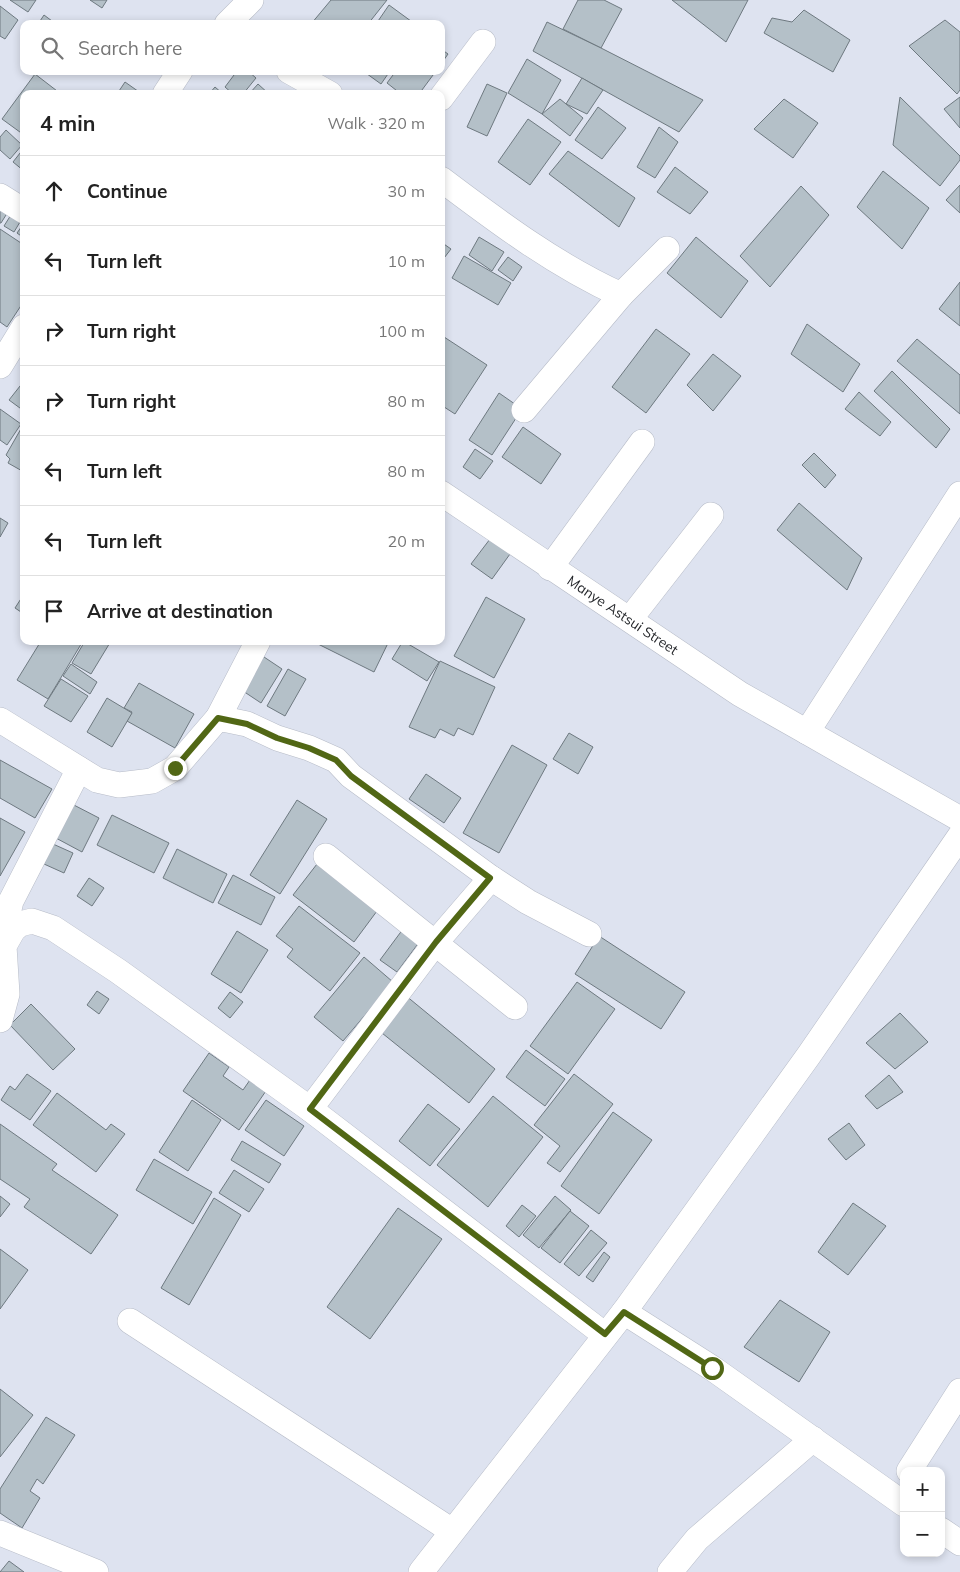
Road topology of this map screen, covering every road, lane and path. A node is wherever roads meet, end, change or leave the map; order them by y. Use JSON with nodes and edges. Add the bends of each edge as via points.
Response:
{"nodes":[{"id":1,"x":251,"y":0,"type":"edge"},
{"id":2,"x":231,"y":20,"type":"edge"},
{"id":3,"x":483,"y":42,"type":"dead end"},
{"id":4,"x":177,"y":75,"type":"edge"},
{"id":5,"x":296,"y":75,"type":"edge"},
{"id":6,"x":168,"y":90,"type":"edge"},
{"id":7,"x":323,"y":90,"type":"edge"},
{"id":8,"x":445,"y":93,"type":"edge"},
{"id":9,"x":445,"y":182,"type":"edge"},
{"id":10,"x":0,"y":196,"type":"edge"},
{"id":11,"x":20,"y":209,"type":"edge"},
{"id":12,"x":667,"y":249,"type":"dead end"},
{"id":13,"x":620,"y":294,"type":"junction"},
{"id":14,"x":20,"y":334,"type":"edge"},
{"id":15,"x":0,"y":366,"type":"edge"},
{"id":16,"x":524,"y":410,"type":"dead end"},
{"id":17,"x":642,"y":442,"type":"dead end"},
{"id":18,"x":960,"y":494,"type":"edge"},
{"id":19,"x":445,"y":496,"type":"edge"},
{"id":20,"x":711,"y":515,"type":"dead end"},
{"id":21,"x":550,"y":568,"type":"junction"},
{"id":22,"x":630,"y":619,"type":"junction"},
{"id":23,"x":256,"y":645,"type":"edge"},
{"id":24,"x":218,"y":718,"type":"junction"},
{"id":25,"x":0,"y":720,"type":"edge"},
{"id":26,"x":807,"y":732,"type":"junction"},
{"id":27,"x":78,"y":769,"type":"junction"},
{"id":28,"x":960,"y":819,"type":"edge"},
{"id":29,"x":960,"y":836,"type":"edge"},
{"id":30,"x":326,"y":856,"type":"dead end"},
{"id":31,"x":490,"y":878,"type":"junction"},
{"id":32,"x":12,"y":930,"type":"junction"},
{"id":33,"x":589,"y":934,"type":"dead end"},
{"id":34,"x":436,"y":942,"type":"junction"},
{"id":35,"x":515,"y":1007,"type":"dead end"},
{"id":36,"x":0,"y":1020,"type":"edge"},
{"id":37,"x":310,"y":1109,"type":"junction"},
{"id":38,"x":624,"y":1312,"type":"junction"},
{"id":39,"x":130,"y":1321,"type":"dead end"},
{"id":40,"x":605,"y":1334,"type":"junction"},
{"id":41,"x":960,"y":1392,"type":"edge"},
{"id":42,"x":813,"y":1439,"type":"junction"},
{"id":43,"x":912,"y":1467,"type":"edge"},
{"id":44,"x":900,"y":1492,"type":"edge"},
{"id":45,"x":452,"y":1531,"type":"junction"},
{"id":46,"x":0,"y":1533,"type":"edge"},
{"id":47,"x":945,"y":1533,"type":"edge"},
{"id":48,"x":960,"y":1543,"type":"edge"},
{"id":49,"x":96,"y":1572,"type":"edge"},
{"id":50,"x":421,"y":1572,"type":"edge"},
{"id":51,"x":670,"y":1572,"type":"edge"}],
"edges":[{"from":1,"to":2,"type":"street"},
{"from":3,"to":8,"type":"street"},
{"from":4,"to":6,"type":"street"},
{"from":5,"to":7,"type":"street"},
{"from":9,"to":13,"type":"street","via":[[542,253],[586,279]]},
{"from":10,"to":11,"type":"street"},
{"from":12,"to":13,"type":"street"},
{"from":13,"to":16,"type":"street"},
{"from":14,"to":15,"type":"street"},
{"from":17,"to":21,"type":"street"},
{"from":18,"to":26,"type":"street"},
{"from":19,"to":21,"type":"street","name":"Manye Astsui Street"},
{"from":20,"to":22,"type":"street"},
{"from":21,"to":22,"type":"street","name":"Manye Astsui Street"},
{"from":22,"to":26,"type":"street","name":"Manye Astsui Street","via":[[740,694]]},
{"from":23,"to":24,"type":"street"},
{"from":24,"to":27,"type":"street","via":[[175,768],[152,781],[119,785],[97,780]]},
{"from":24,"to":31,"type":"street","via":[[247,724],[336,760],[351,776]]},
{"from":25,"to":27,"type":"street"},
{"from":26,"to":28,"type":"street","name":"Manye Astsui Street"},
{"from":27,"to":32,"type":"street","via":[[11,901],[6,918]]},
{"from":29,"to":38,"type":"street","via":[[809,1055]]},
{"from":30,"to":34,"type":"street"},
{"from":31,"to":33,"type":"street"},
{"from":31,"to":34,"type":"street"},
{"from":32,"to":36,"type":"street","via":[[4,946],[7,994]]},
{"from":32,"to":37,"type":"street","via":[[32,921],[53,928]]},
{"from":34,"to":35,"type":"street"},
{"from":34,"to":37,"type":"street"},
{"from":37,"to":40,"type":"street"},
{"from":38,"to":40,"type":"street"},
{"from":38,"to":42,"type":"street","via":[[712,1368]]},
{"from":39,"to":45,"type":"street"},
{"from":40,"to":45,"type":"street"},
{"from":41,"to":43,"type":"street"},
{"from":42,"to":44,"type":"street"},
{"from":42,"to":51,"type":"street","via":[[698,1539]]},
{"from":45,"to":50,"type":"street"},
{"from":46,"to":49,"type":"street"},
{"from":47,"to":48,"type":"street"}]}
